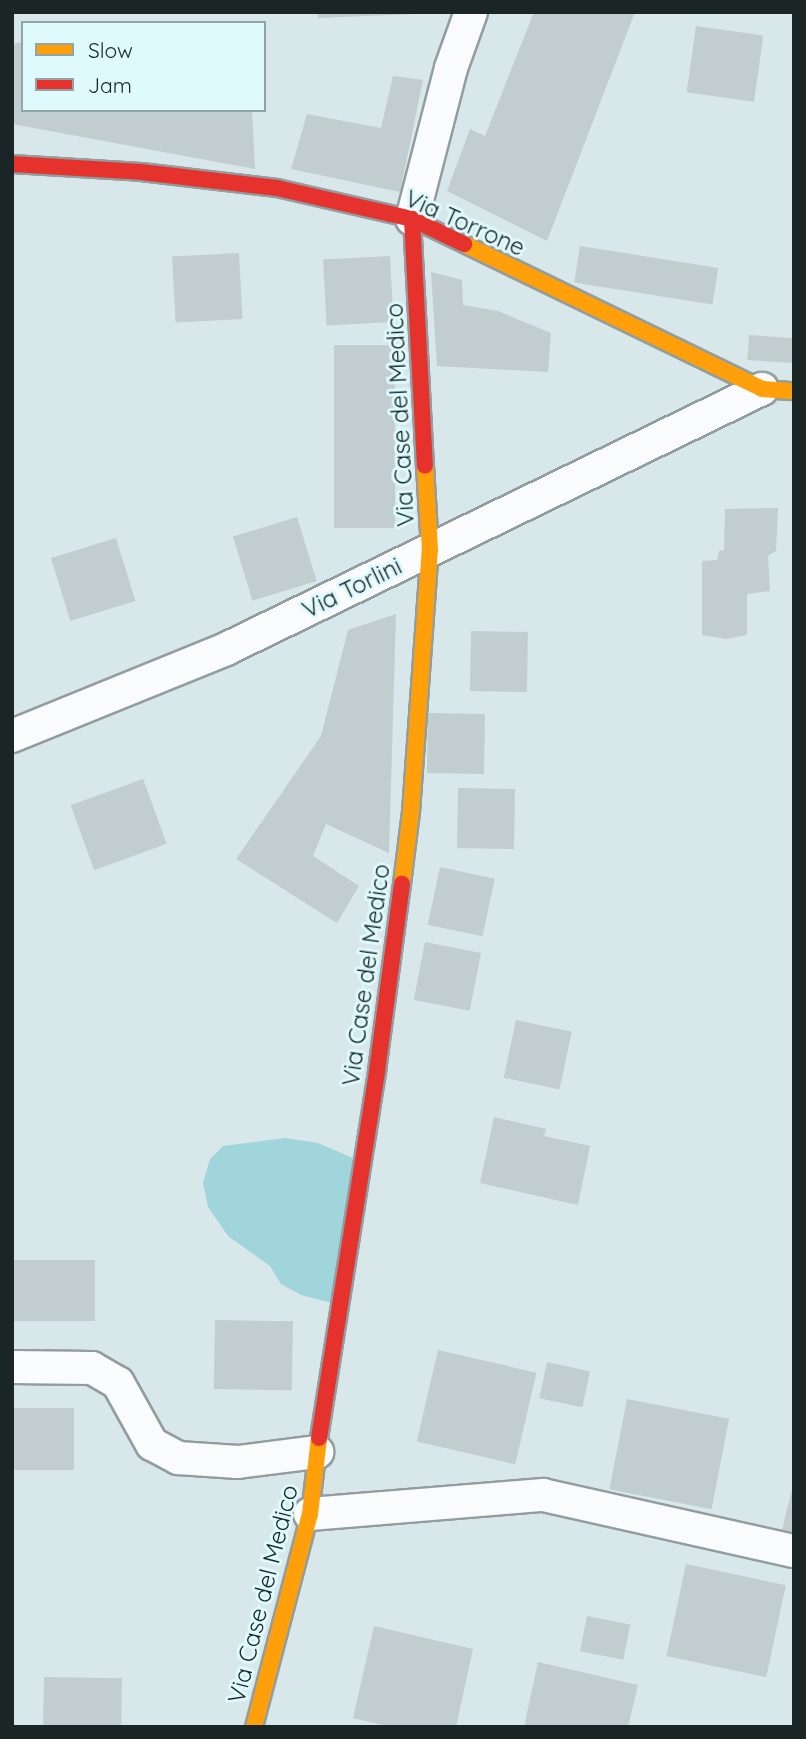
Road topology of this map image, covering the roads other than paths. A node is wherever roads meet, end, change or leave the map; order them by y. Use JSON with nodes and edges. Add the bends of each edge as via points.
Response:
{"nodes":[{"id":1,"x":471,"y":12,"type":"edge"},
{"id":2,"x":12,"y":164,"type":"edge"},
{"id":3,"x":412,"y":219,"type":"junction"},
{"id":4,"x":762,"y":389,"type":"junction"},
{"id":5,"x":794,"y":391,"type":"edge"},
{"id":6,"x":430,"y":550,"type":"junction"},
{"id":7,"x":12,"y":736,"type":"edge"},
{"id":8,"x":12,"y":1367,"type":"edge"},
{"id":9,"x":317,"y":1452,"type":"junction"},
{"id":10,"x":310,"y":1514,"type":"junction"},
{"id":11,"x":794,"y":1551,"type":"edge"},
{"id":12,"x":254,"y":1727,"type":"edge"}],
"edges":[{"from":1,"to":3,"type":"street","via":[[451,68]]},
{"from":2,"to":3,"type":"main road","name":"Via Torrone","via":[[141,172],[277,188]]},
{"from":3,"to":4,"type":"main road","name":"Via Torrone"},
{"from":3,"to":6,"type":"main road","name":"Via Case del Medico"},
{"from":4,"to":5,"type":"main road","name":"Via Torrone"},
{"from":4,"to":6,"type":"street","name":"Via Torlini"},
{"from":6,"to":7,"type":"street","name":"Via Torlini","via":[[226,649]]},
{"from":6,"to":9,"type":"main road","name":"Via Case del Medico","via":[[411,811],[377,1071]]},
{"from":8,"to":9,"type":"street","via":[[92,1368],[118,1383],[152,1444],[178,1458],[238,1462]]},
{"from":9,"to":10,"type":"main road","name":"Via Case del Medico"},
{"from":10,"to":11,"type":"street","via":[[543,1495]]},
{"from":10,"to":12,"type":"main road","name":"Via Case del Medico"}]}
